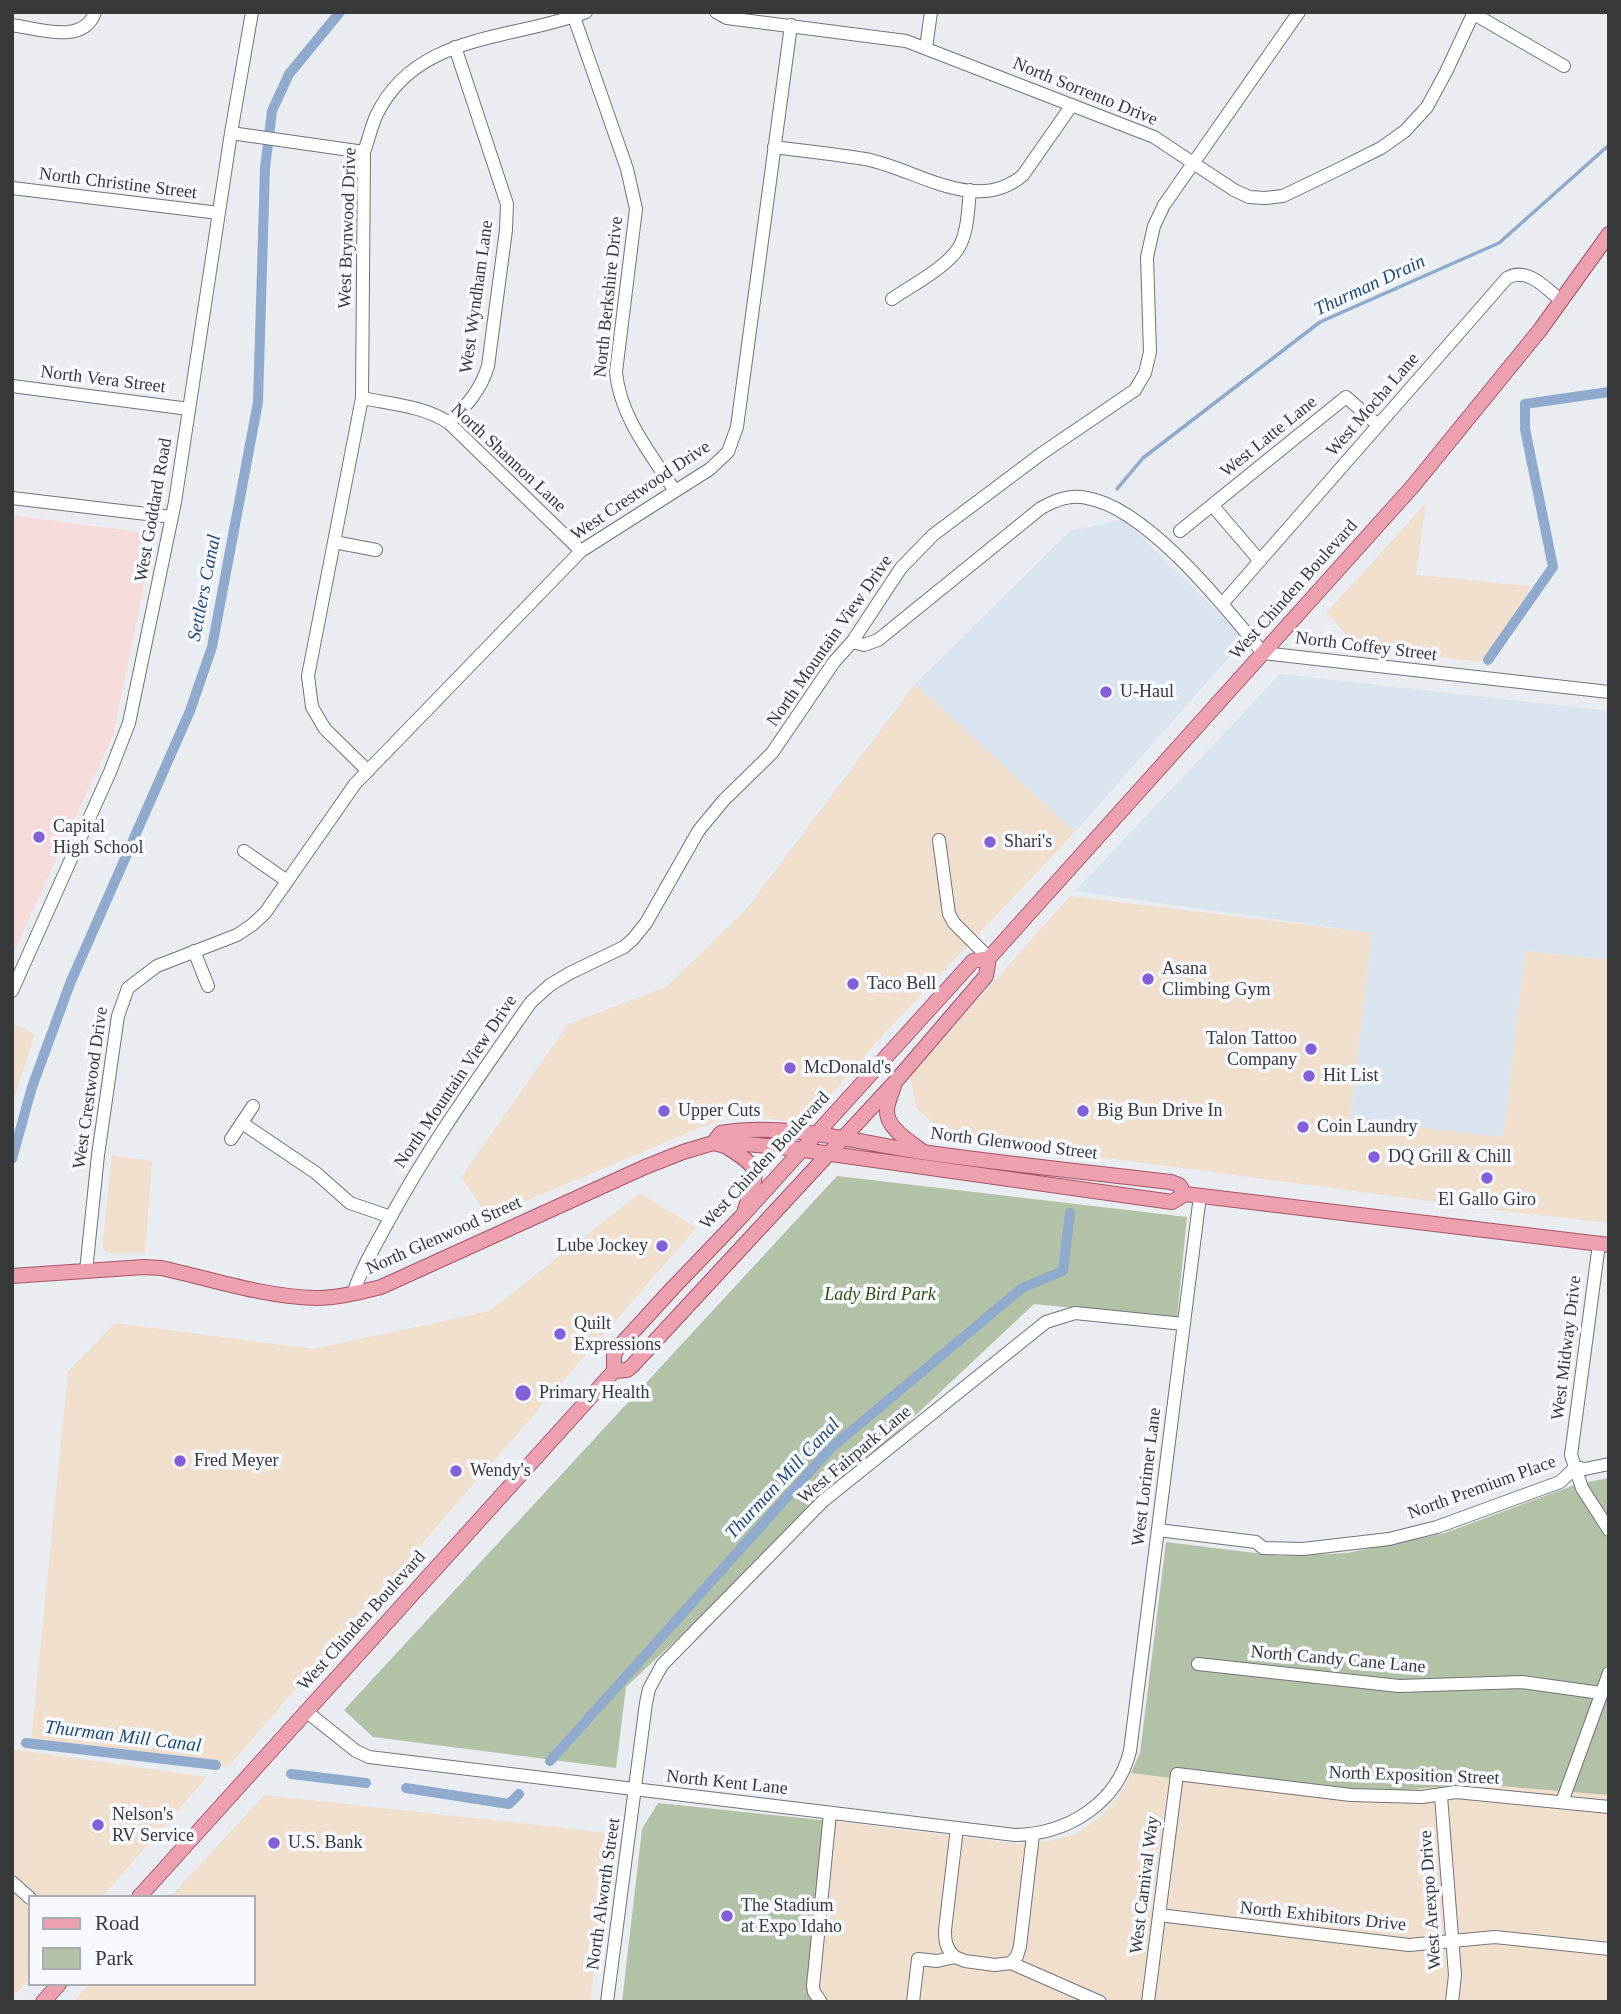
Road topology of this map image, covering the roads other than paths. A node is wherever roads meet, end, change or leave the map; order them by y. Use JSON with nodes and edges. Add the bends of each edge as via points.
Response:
{"nodes":[{"id":1,"x":95,"y":12,"type":"edge"},
{"id":2,"x":252,"y":12,"type":"edge"},
{"id":3,"x":716,"y":12,"type":"edge"},
{"id":4,"x":930,"y":12,"type":"edge"},
{"id":5,"x":1299,"y":12,"type":"edge"},
{"id":6,"x":1474,"y":13,"type":"edge"},
{"id":7,"x":580,"y":14,"type":"edge"},
{"id":8,"x":12,"y":25,"type":"edge"},
{"id":9,"x":791,"y":26,"type":"junction"},
{"id":10,"x":455,"y":47,"type":"junction"},
{"id":11,"x":926,"y":48,"type":"junction"},
{"id":12,"x":1564,"y":65,"type":"dead end"},
{"id":13,"x":1072,"y":105,"type":"junction"},
{"id":14,"x":231,"y":133,"type":"junction"},
{"id":15,"x":774,"y":147,"type":"junction"},
{"id":16,"x":365,"y":152,"type":"junction"},
{"id":17,"x":1194,"y":164,"type":"junction"},
{"id":18,"x":12,"y":188,"type":"edge"},
{"id":19,"x":970,"y":190,"type":"junction"},
{"id":20,"x":219,"y":214,"type":"junction"},
{"id":21,"x":1609,"y":234,"type":"edge"},
{"id":22,"x":892,"y":299,"type":"dead end"},
{"id":23,"x":1562,"y":301,"type":"junction"},
{"id":24,"x":12,"y":386,"type":"edge"},
{"id":25,"x":362,"y":398,"type":"junction"},
{"id":26,"x":190,"y":409,"type":"junction"},
{"id":27,"x":449,"y":423,"type":"junction"},
{"id":28,"x":1378,"y":425,"type":"junction"},
{"id":29,"x":675,"y":491,"type":"junction"},
{"id":30,"x":12,"y":498,"type":"edge"},
{"id":31,"x":1212,"y":505,"type":"junction"},
{"id":32,"x":172,"y":517,"type":"junction"},
{"id":33,"x":1180,"y":531,"type":"dead end"},
{"id":34,"x":334,"y":542,"type":"junction"},
{"id":35,"x":376,"y":550,"type":"dead end"},
{"id":36,"x":581,"y":551,"type":"junction"},
{"id":37,"x":1260,"y":561,"type":"junction"},
{"id":38,"x":1222,"y":604,"type":"junction"},
{"id":39,"x":852,"y":642,"type":"junction"},
{"id":40,"x":1263,"y":653,"type":"junction"},
{"id":41,"x":1609,"y":692,"type":"edge"},
{"id":42,"x":368,"y":771,"type":"junction"},
{"id":43,"x":939,"y":840,"type":"dead end"},
{"id":44,"x":244,"y":851,"type":"dead end"},
{"id":45,"x":287,"y":881,"type":"junction"},
{"id":46,"x":194,"y":951,"type":"junction"},
{"id":47,"x":989,"y":958,"type":"junction"},
{"id":48,"x":208,"y":986,"type":"dead end"},
{"id":49,"x":12,"y":991,"type":"edge"},
{"id":50,"x":896,"y":1081,"type":"junction"},
{"id":51,"x":253,"y":1106,"type":"dead end"},
{"id":52,"x":242,"y":1123,"type":"junction"},
{"id":53,"x":815,"y":1135,"type":"junction"},
{"id":54,"x":231,"y":1139,"type":"dead end"},
{"id":55,"x":842,"y":1140,"type":"junction"},
{"id":56,"x":719,"y":1145,"type":"junction"},
{"id":57,"x":802,"y":1150,"type":"junction"},
{"id":58,"x":923,"y":1152,"type":"junction"},
{"id":59,"x":828,"y":1155,"type":"junction"},
{"id":60,"x":1193,"y":1195,"type":"junction"},
{"id":61,"x":391,"y":1217,"type":"junction"},
{"id":62,"x":741,"y":1217,"type":"junction"},
{"id":63,"x":1604,"y":1245,"type":"edge"},
{"id":64,"x":86,"y":1271,"type":"junction"},
{"id":65,"x":12,"y":1276,"type":"edge"},
{"id":66,"x":353,"y":1294,"type":"junction"},
{"id":67,"x":1184,"y":1324,"type":"junction"},
{"id":68,"x":614,"y":1371,"type":"junction"},
{"id":69,"x":1609,"y":1464,"type":"edge"},
{"id":70,"x":1576,"y":1467,"type":"junction"},
{"id":71,"x":1158,"y":1530,"type":"junction"},
{"id":72,"x":1609,"y":1530,"type":"edge"},
{"id":73,"x":1198,"y":1664,"type":"dead end"},
{"id":74,"x":1609,"y":1672,"type":"edge"},
{"id":75,"x":1601,"y":1693,"type":"junction"},
{"id":76,"x":307,"y":1712,"type":"junction"},
{"id":77,"x":1127,"y":1761,"type":"joint"},
{"id":78,"x":1177,"y":1774,"type":"joint"},
{"id":79,"x":636,"y":1790,"type":"junction"},
{"id":80,"x":1441,"y":1796,"type":"junction"},
{"id":81,"x":1562,"y":1802,"type":"junction"},
{"id":82,"x":1609,"y":1807,"type":"edge"},
{"id":83,"x":830,"y":1813,"type":"junction"},
{"id":84,"x":957,"y":1828,"type":"junction"},
{"id":85,"x":1033,"y":1835,"type":"junction"},
{"id":86,"x":12,"y":1882,"type":"edge"},
{"id":87,"x":141,"y":1895,"type":"edge"},
{"id":88,"x":28,"y":1896,"type":"edge"},
{"id":89,"x":1159,"y":1915,"type":"junction"},
{"id":90,"x":1453,"y":1940,"type":"junction"},
{"id":91,"x":1609,"y":1949,"type":"edge"},
{"id":92,"x":955,"y":1957,"type":"junction"},
{"id":93,"x":1011,"y":1963,"type":"junction"},
{"id":94,"x":57,"y":1986,"type":"edge"},
{"id":95,"x":43,"y":2002,"type":"edge"},
{"id":96,"x":607,"y":2002,"type":"edge"},
{"id":97,"x":821,"y":2002,"type":"edge"},
{"id":98,"x":913,"y":2002,"type":"edge"},
{"id":99,"x":1100,"y":2002,"type":"edge"},
{"id":100,"x":1148,"y":2002,"type":"edge"},
{"id":101,"x":1452,"y":2002,"type":"edge"}],
"edges":[{"from":1,"to":8,"type":"street","via":[[86,28],[71,33]]},
{"from":2,"to":14,"type":"street","name":"West Goddard Road"},
{"from":3,"to":9,"type":"street","name":"North Sorrento Drive","via":[[727,18]]},
{"from":4,"to":11,"type":"street"},
{"from":5,"to":17,"type":"street","name":"North Mountain View Drive"},
{"from":6,"to":12,"type":"street"},
{"from":6,"to":17,"type":"street","name":"North Sorrento Drive","via":[[1427,107],[1381,148],[1283,196],[1265,198],[1234,190]]},
{"from":7,"to":10,"type":"street","name":"West Brynwood Drive"},
{"from":7,"to":29,"type":"street","name":"North Berkshire Drive","via":[[636,209],[616,372],[618,391],[624,411]]},
{"from":9,"to":11,"type":"street","name":"North Sorrento Drive","via":[[906,41]]},
{"from":9,"to":15,"type":"street","name":"West Crestwood Drive"},
{"from":10,"to":16,"type":"street","name":"West Brynwood Drive","via":[[428,58],[395,86],[376,116]]},
{"from":10,"to":27,"type":"street","name":"West Wyndham Lane","via":[[507,204],[488,366],[483,383]]},
{"from":11,"to":13,"type":"street","name":"North Sorrento Drive"},
{"from":13,"to":17,"type":"street","name":"North Sorrento Drive","via":[[1154,137]]},
{"from":13,"to":19,"type":"street","via":[[1023,175],[995,190]]},
{"from":14,"to":16,"type":"street"},
{"from":14,"to":20,"type":"street","name":"West Goddard Road"},
{"from":15,"to":19,"type":"street","via":[[866,159],[933,183]]},
{"from":15,"to":29,"type":"street","name":"West Crestwood Drive","via":[[737,427],[728,452]]},
{"from":16,"to":25,"type":"street","name":"West Brynwood Drive"},
{"from":17,"to":39,"type":"street","name":"North Mountain View Drive","via":[[1154,226],[1147,257],[1150,352],[1135,390],[933,535],[901,568]]},
{"from":18,"to":20,"type":"street","name":"North Christine Street"},
{"from":19,"to":22,"type":"street","via":[[965,232],[958,248]]},
{"from":20,"to":26,"type":"street","name":"West Goddard Road"},
{"from":21,"to":23,"type":"main road","name":"West Chinden Boulevard"},
{"from":23,"to":28,"type":"street","name":"West Mocha Lane","via":[[1527,275],[1511,276]]},
{"from":23,"to":40,"type":"main road","name":"West Chinden Boulevard","via":[[1421,476]]},
{"from":24,"to":26,"type":"street","name":"North Vera Street"},
{"from":25,"to":27,"type":"street","name":"North Shannon Lane","via":[[423,410]]},
{"from":25,"to":34,"type":"street","name":"West Brynwood Drive"},
{"from":26,"to":32,"type":"street","name":"West Goddard Road"},
{"from":27,"to":36,"type":"street","name":"North Shannon Lane"},
{"from":28,"to":31,"type":"street","name":"West Latte Lane","via":[[1346,397]]},
{"from":28,"to":37,"type":"street","name":"West Mocha Lane"},
{"from":29,"to":36,"type":"street","name":"West Crestwood Drive"},
{"from":30,"to":32,"type":"street"},
{"from":31,"to":33,"type":"street","name":"West Latte Lane"},
{"from":31,"to":37,"type":"street"},
{"from":32,"to":49,"type":"street","name":"West Goddard Road","via":[[129,723]]},
{"from":34,"to":35,"type":"street"},
{"from":34,"to":42,"type":"street","name":"West Brynwood Drive","via":[[307,676],[312,706],[324,729]]},
{"from":36,"to":42,"type":"street","name":"West Crestwood Drive"},
{"from":37,"to":38,"type":"street","name":"West Mocha Lane"},
{"from":38,"to":39,"type":"street","via":[[1166,545],[1130,516],[1089,498],[1066,497],[1041,508],[878,640],[864,645]]},
{"from":38,"to":40,"type":"street"},
{"from":39,"to":61,"type":"street","name":"North Mountain View Drive","via":[[772,753],[699,830],[634,939],[550,985],[531,1002],[437,1137]]},
{"from":40,"to":41,"type":"street","name":"North Coffey Street"},
{"from":40,"to":47,"type":"main road","name":"West Chinden Boulevard"},
{"from":42,"to":45,"type":"street","name":"West Crestwood Drive"},
{"from":43,"to":47,"type":"street","via":[[949,914]]},
{"from":44,"to":45,"type":"street"},
{"from":45,"to":46,"type":"street","name":"West Crestwood Drive","via":[[252,925]]},
{"from":46,"to":48,"type":"street"},
{"from":46,"to":64,"type":"street","name":"West Crestwood Drive","via":[[139,976],[122,1000]]},
{"from":47,"to":50,"type":"main road","name":"West Chinden Boulevard","via":[[986,976]]},
{"from":47,"to":53,"type":"main road","name":"West Chinden Boulevard","via":[[973,961]]},
{"from":50,"to":55,"type":"main road","name":"West Chinden Boulevard"},
{"from":50,"to":58,"type":"main road","via":[[886,1110],[889,1120]]},
{"from":51,"to":52,"type":"street"},
{"from":52,"to":54,"type":"street"},
{"from":52,"to":61,"type":"street","via":[[316,1173],[350,1203]]},
{"from":53,"to":55,"type":"main road","name":"North Glenwood Street"},
{"from":53,"to":56,"type":"main road","name":"North Glenwood Street","via":[[741,1129],[721,1133]]},
{"from":53,"to":57,"type":"main road","name":"West Chinden Boulevard"},
{"from":55,"to":58,"type":"main road","name":"North Glenwood Street"},
{"from":55,"to":59,"type":"main road","name":"West Chinden Boulevard"},
{"from":56,"to":57,"type":"main road","name":"North Glenwood Street"},
{"from":56,"to":62,"type":"main road","via":[[745,1158],[754,1169],[756,1179]]},
{"from":56,"to":66,"type":"main road","name":"North Glenwood Street","via":[[683,1152],[645,1167],[381,1287]]},
{"from":57,"to":59,"type":"main road","name":"North Glenwood Street"},
{"from":57,"to":62,"type":"main road","name":"West Chinden Boulevard"},
{"from":58,"to":60,"type":"main road","name":"North Glenwood Street","via":[[1171,1182]]},
{"from":59,"to":60,"type":"main road","name":"North Glenwood Street","via":[[1172,1202]]},
{"from":59,"to":68,"type":"main road","name":"West Chinden Boulevard","via":[[632,1366]]},
{"from":60,"to":63,"type":"main road","name":"North Glenwood Street"},
{"from":60,"to":67,"type":"street","name":"West Lorimer Lane"},
{"from":61,"to":66,"type":"street","name":"North Mountain View Drive"},
{"from":62,"to":68,"type":"main road","name":"West Chinden Boulevard","via":[[617,1349]]},
{"from":63,"to":70,"type":"street","name":"West Midway Drive","via":[[1571,1455]]},
{"from":64,"to":65,"type":"main road","name":"North Glenwood Street"},
{"from":64,"to":66,"type":"main road","name":"North Glenwood Street","via":[[161,1268],[283,1296]]},
{"from":67,"to":71,"type":"street","name":"West Lorimer Lane"},
{"from":67,"to":79,"type":"street","name":"West Fairpark Lane","via":[[1075,1313],[1046,1322],[823,1501],[662,1665],[646,1703]]},
{"from":68,"to":76,"type":"main road","name":"West Chinden Boulevard"},
{"from":69,"to":70,"type":"street","name":"North Premium Place"},
{"from":70,"to":71,"type":"street","name":"North Premium Place","via":[[1560,1482],[1437,1527],[1389,1539],[1303,1549],[1262,1548],[1256,1542]]},
{"from":70,"to":72,"type":"street","name":"West Midway Drive","via":[[1582,1488]]},
{"from":71,"to":77,"type":"street","name":"West Lorimer Lane"},
{"from":73,"to":75,"type":"street","name":"North Candy Cane Lane","via":[[1399,1686],[1522,1682]]},
{"from":74,"to":75,"type":"street"},
{"from":75,"to":81,"type":"street"},
{"from":76,"to":79,"type":"street","name":"North Kent Lane","via":[[369,1757]]},
{"from":76,"to":87,"type":"main road","name":"West Chinden Boulevard"},
{"from":77,"to":85,"type":"street","name":"North Kent Lane","via":[[1095,1807],[1079,1819]]},
{"from":78,"to":80,"type":"street","name":"North Exposition Street","via":[[1352,1795]]},
{"from":78,"to":89,"type":"street","name":"West Carnival Way"},
{"from":79,"to":83,"type":"street","name":"North Kent Lane"},
{"from":79,"to":96,"type":"street","name":"North Alworth Street"},
{"from":80,"to":81,"type":"street","name":"North Exposition Street","via":[[1457,1792]]},
{"from":80,"to":90,"type":"street","name":"West Arexpo Drive"},
{"from":81,"to":82,"type":"street","name":"North Exposition Street"},
{"from":83,"to":84,"type":"street","name":"North Kent Lane"},
{"from":83,"to":97,"type":"street","via":[[813,1986]]},
{"from":84,"to":85,"type":"street","name":"North Kent Lane"},
{"from":84,"to":92,"type":"street","via":[[945,1930],[945,1943]]},
{"from":85,"to":93,"type":"street","via":[[1020,1946]]},
{"from":86,"to":88,"type":"street"},
{"from":89,"to":90,"type":"street","name":"North Exhibitors Drive","via":[[1409,1945]]},
{"from":89,"to":100,"type":"street","name":"West Carnival Way"},
{"from":90,"to":91,"type":"street","name":"North Exhibitors Drive","via":[[1495,1937]]},
{"from":90,"to":101,"type":"street","name":"West Arexpo Drive"},
{"from":92,"to":93,"type":"street","via":[[995,1965]]},
{"from":92,"to":98,"type":"street","via":[[918,1959]]},
{"from":93,"to":99,"type":"street"},
{"from":94,"to":95,"type":"main road"}]}
